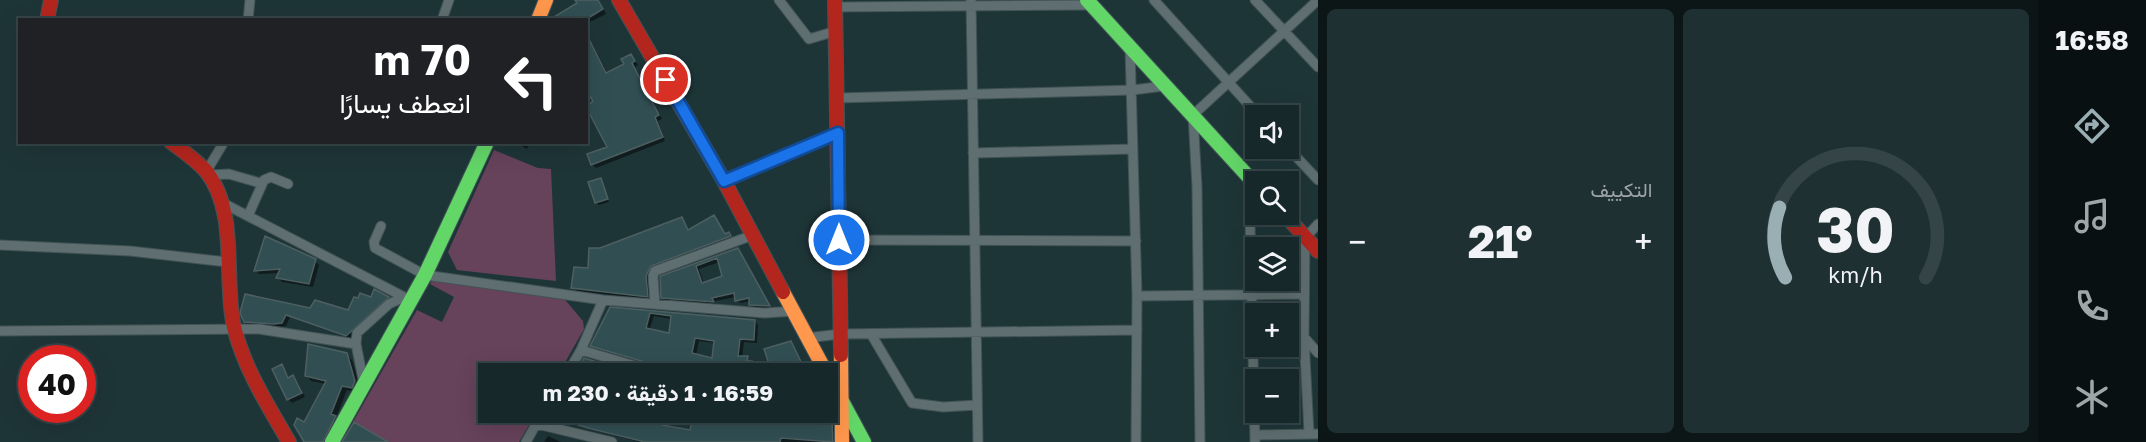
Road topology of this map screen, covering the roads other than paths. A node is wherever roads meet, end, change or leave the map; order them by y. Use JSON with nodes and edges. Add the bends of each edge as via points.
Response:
{"nodes":[{"id":1,"x":51,"y":0,"type":"edge"},
{"id":2,"x":250,"y":0,"type":"edge"},
{"id":3,"x":449,"y":0,"type":"edge"},
{"id":4,"x":546,"y":0,"type":"edge"},
{"id":5,"x":619,"y":0,"type":"edge"},
{"id":6,"x":779,"y":0,"type":"edge"},
{"id":7,"x":1154,"y":0,"type":"edge"},
{"id":8,"x":1255,"y":0,"type":"edge"},
{"id":9,"x":1318,"y":0,"type":"edge"},
{"id":10,"x":1090,"y":3,"type":"edge"},
{"id":11,"x":835,"y":4,"type":"edge"},
{"id":12,"x":971,"y":4,"type":"edge"},
{"id":13,"x":47,"y":18,"type":"edge"},
{"id":14,"x":248,"y":18,"type":"edge"},
{"id":15,"x":443,"y":18,"type":"edge"},
{"id":16,"x":539,"y":18,"type":"edge"},
{"id":17,"x":836,"y":31,"type":"junction"},
{"id":18,"x":1285,"y":31,"type":"junction"},
{"id":19,"x":1130,"y":48,"type":"junction"},
{"id":20,"x":1318,"y":67,"type":"edge"},
{"id":21,"x":1229,"y":82,"type":"junction"},
{"id":22,"x":1164,"y":86,"type":"junction"},
{"id":23,"x":1132,"y":90,"type":"junction"},
{"id":24,"x":972,"y":94,"type":"junction"},
{"id":25,"x":838,"y":98,"type":"junction"},
{"id":26,"x":1249,"y":105,"type":"edge"},
{"id":27,"x":1193,"y":115,"type":"junction"},
{"id":28,"x":838,"y":133,"type":"junction"},
{"id":29,"x":173,"y":144,"type":"edge"},
{"id":30,"x":223,"y":144,"type":"edge"},
{"id":31,"x":487,"y":144,"type":"edge"},
{"id":32,"x":1133,"y":149,"type":"junction"},
{"id":33,"x":974,"y":153,"type":"junction"},
{"id":34,"x":1298,"y":159,"type":"edge"},
{"id":35,"x":207,"y":173,"type":"junction"},
{"id":36,"x":1245,"y":174,"type":"edge"},
{"id":37,"x":1318,"y":180,"type":"edge"},
{"id":38,"x":724,"y":181,"type":"junction"},
{"id":39,"x":260,"y":183,"type":"junction"},
{"id":40,"x":288,"y":184,"type":"dead end"},
{"id":41,"x":219,"y":201,"type":"junction"},
{"id":42,"x":249,"y":216,"type":"junction"},
{"id":43,"x":1318,"y":224,"type":"edge"},
{"id":44,"x":1252,"y":225,"type":"edge"},
{"id":45,"x":1294,"y":225,"type":"edge"},
{"id":46,"x":381,"y":226,"type":"dead end"},
{"id":47,"x":753,"y":235,"type":"junction"},
{"id":48,"x":1305,"y":237,"type":"junction"},
{"id":49,"x":839,"y":240,"type":"junction"},
{"id":50,"x":976,"y":240,"type":"junction"},
{"id":51,"x":1136,"y":241,"type":"junction"},
{"id":52,"x":0,"y":245,"type":"edge"},
{"id":53,"x":1318,"y":251,"type":"edge"},
{"id":54,"x":226,"y":262,"type":"junction"},
{"id":55,"x":425,"y":275,"type":"junction"},
{"id":56,"x":1304,"y":294,"type":"junction"},
{"id":57,"x":1252,"y":295,"type":"junction"},
{"id":58,"x":1137,"y":296,"type":"junction"},
{"id":59,"x":587,"y":297,"type":"junction"},
{"id":60,"x":1198,"y":297,"type":"junction"},
{"id":61,"x":407,"y":299,"type":"junction"},
{"id":62,"x":603,"y":300,"type":"junction"},
{"id":63,"x":655,"y":304,"type":"junction"},
{"id":64,"x":795,"y":311,"type":"junction"},
{"id":65,"x":596,"y":318,"type":"junction"},
{"id":66,"x":235,"y":329,"type":"junction"},
{"id":67,"x":1137,"y":330,"type":"junction"},
{"id":68,"x":0,"y":332,"type":"edge"},
{"id":69,"x":975,"y":333,"type":"junction"},
{"id":70,"x":840,"y":334,"type":"junction"},
{"id":71,"x":872,"y":334,"type":"junction"},
{"id":72,"x":1304,"y":337,"type":"junction"},
{"id":73,"x":807,"y":338,"type":"junction"},
{"id":74,"x":356,"y":344,"type":"junction"},
{"id":75,"x":581,"y":350,"type":"junction"},
{"id":76,"x":1318,"y":353,"type":"edge"},
{"id":77,"x":573,"y":363,"type":"edge"},
{"id":78,"x":625,"y":363,"type":"edge"},
{"id":79,"x":822,"y":363,"type":"edge"},
{"id":80,"x":364,"y":386,"type":"junction"},
{"id":81,"x":838,"y":392,"type":"edge"},
{"id":82,"x":841,"y":397,"type":"junction"},
{"id":83,"x":838,"y":405,"type":"edge"},
{"id":84,"x":977,"y":405,"type":"junction"},
{"id":85,"x":837,"y":423,"type":"edge"},
{"id":86,"x":537,"y":424,"type":"joint"},
{"id":87,"x":1313,"y":434,"type":"edge"},
{"id":88,"x":1255,"y":438,"type":"edge"},
{"id":89,"x":289,"y":442,"type":"edge"},
{"id":90,"x":332,"y":442,"type":"edge"},
{"id":91,"x":526,"y":442,"type":"edge"},
{"id":92,"x":612,"y":442,"type":"edge"},
{"id":93,"x":842,"y":442,"type":"edge"},
{"id":94,"x":864,"y":442,"type":"edge"},
{"id":95,"x":978,"y":442,"type":"edge"},
{"id":96,"x":1136,"y":442,"type":"edge"},
{"id":97,"x":1200,"y":442,"type":"edge"}],
"edges":[{"from":1,"to":13,"type":"street"},
{"from":2,"to":14,"type":"street"},
{"from":3,"to":15,"type":"street"},
{"from":4,"to":16,"type":"street"},
{"from":5,"to":38,"type":"street"},
{"from":6,"to":17,"type":"street","via":[[809,39]]},
{"from":7,"to":21,"type":"street"},
{"from":8,"to":18,"type":"street"},
{"from":9,"to":18,"type":"street"},
{"from":10,"to":12,"type":"street"},
{"from":10,"to":19,"type":"street"},
{"from":11,"to":12,"type":"street"},
{"from":11,"to":17,"type":"street"},
{"from":12,"to":24,"type":"street"},
{"from":17,"to":25,"type":"street"},
{"from":18,"to":20,"type":"street"},
{"from":18,"to":21,"type":"street"},
{"from":19,"to":22,"type":"street"},
{"from":19,"to":23,"type":"street"},
{"from":21,"to":26,"type":"street"},
{"from":21,"to":27,"type":"street"},
{"from":22,"to":23,"type":"street"},
{"from":22,"to":27,"type":"street"},
{"from":23,"to":24,"type":"street"},
{"from":23,"to":32,"type":"street"},
{"from":24,"to":25,"type":"street"},
{"from":24,"to":33,"type":"street"},
{"from":25,"to":28,"type":"street"},
{"from":27,"to":36,"type":"street"},
{"from":27,"to":60,"type":"street"},
{"from":28,"to":38,"type":"street"},
{"from":28,"to":49,"type":"street"},
{"from":29,"to":35,"type":"street"},
{"from":30,"to":35,"type":"street"},
{"from":31,"to":55,"type":"street"},
{"from":32,"to":33,"type":"street"},
{"from":32,"to":51,"type":"street"},
{"from":33,"to":50,"type":"street"},
{"from":34,"to":37,"type":"street"},
{"from":35,"to":39,"type":"street","via":[[229,174]]},
{"from":35,"to":41,"type":"street"},
{"from":38,"to":47,"type":"street"},
{"from":39,"to":40,"type":"street","via":[[271,177]]},
{"from":39,"to":42,"type":"street"},
{"from":41,"to":42,"type":"street"},
{"from":41,"to":54,"type":"street"},
{"from":42,"to":61,"type":"street"},
{"from":43,"to":48,"type":"street"},
{"from":44,"to":57,"type":"street"},
{"from":45,"to":48,"type":"street"},
{"from":46,"to":55,"type":"street","via":[[375,248]]},
{"from":47,"to":63,"type":"street","via":[[655,271]]},
{"from":47,"to":64,"type":"street"},
{"from":48,"to":53,"type":"street"},
{"from":48,"to":56,"type":"street"},
{"from":49,"to":50,"type":"street"},
{"from":49,"to":70,"type":"street"},
{"from":50,"to":51,"type":"street"},
{"from":50,"to":69,"type":"street"},
{"from":51,"to":58,"type":"street"},
{"from":52,"to":54,"type":"street","via":[[130,251]]},
{"from":54,"to":66,"type":"street"},
{"from":55,"to":59,"type":"street"},
{"from":55,"to":61,"type":"street"},
{"from":56,"to":57,"type":"street"},
{"from":56,"to":72,"type":"street"},
{"from":57,"to":60,"type":"street"},
{"from":57,"to":88,"type":"street"},
{"from":58,"to":60,"type":"street"},
{"from":58,"to":67,"type":"street"},
{"from":59,"to":62,"type":"street"},
{"from":59,"to":65,"type":"street"},
{"from":60,"to":97,"type":"street"},
{"from":61,"to":74,"type":"street","via":[[389,304],[357,333]]},
{"from":61,"to":80,"type":"street"},
{"from":62,"to":63,"type":"street"},
{"from":62,"to":65,"type":"street"},
{"from":63,"to":64,"type":"street","via":[[765,313]]},
{"from":64,"to":73,"type":"street"},
{"from":65,"to":75,"type":"street"},
{"from":66,"to":68,"type":"street"},
{"from":66,"to":74,"type":"street"},
{"from":66,"to":89,"type":"street"},
{"from":67,"to":69,"type":"street"},
{"from":67,"to":96,"type":"street"},
{"from":69,"to":71,"type":"street"},
{"from":69,"to":84,"type":"street"},
{"from":70,"to":71,"type":"street"},
{"from":70,"to":73,"type":"street"},
{"from":70,"to":82,"type":"street"},
{"from":71,"to":84,"type":"street","via":[[912,404]]},
{"from":72,"to":76,"type":"street"},
{"from":72,"to":87,"type":"street"},
{"from":73,"to":79,"type":"street"},
{"from":74,"to":80,"type":"street"},
{"from":75,"to":77,"type":"street"},
{"from":75,"to":78,"type":"street"},
{"from":80,"to":90,"type":"street"},
{"from":81,"to":82,"type":"street"},
{"from":82,"to":83,"type":"street"},
{"from":82,"to":94,"type":"street"},
{"from":84,"to":95,"type":"street"},
{"from":85,"to":93,"type":"street"},
{"from":86,"to":91,"type":"street"},
{"from":86,"to":92,"type":"street"},
{"from":87,"to":88,"type":"street"}]}
